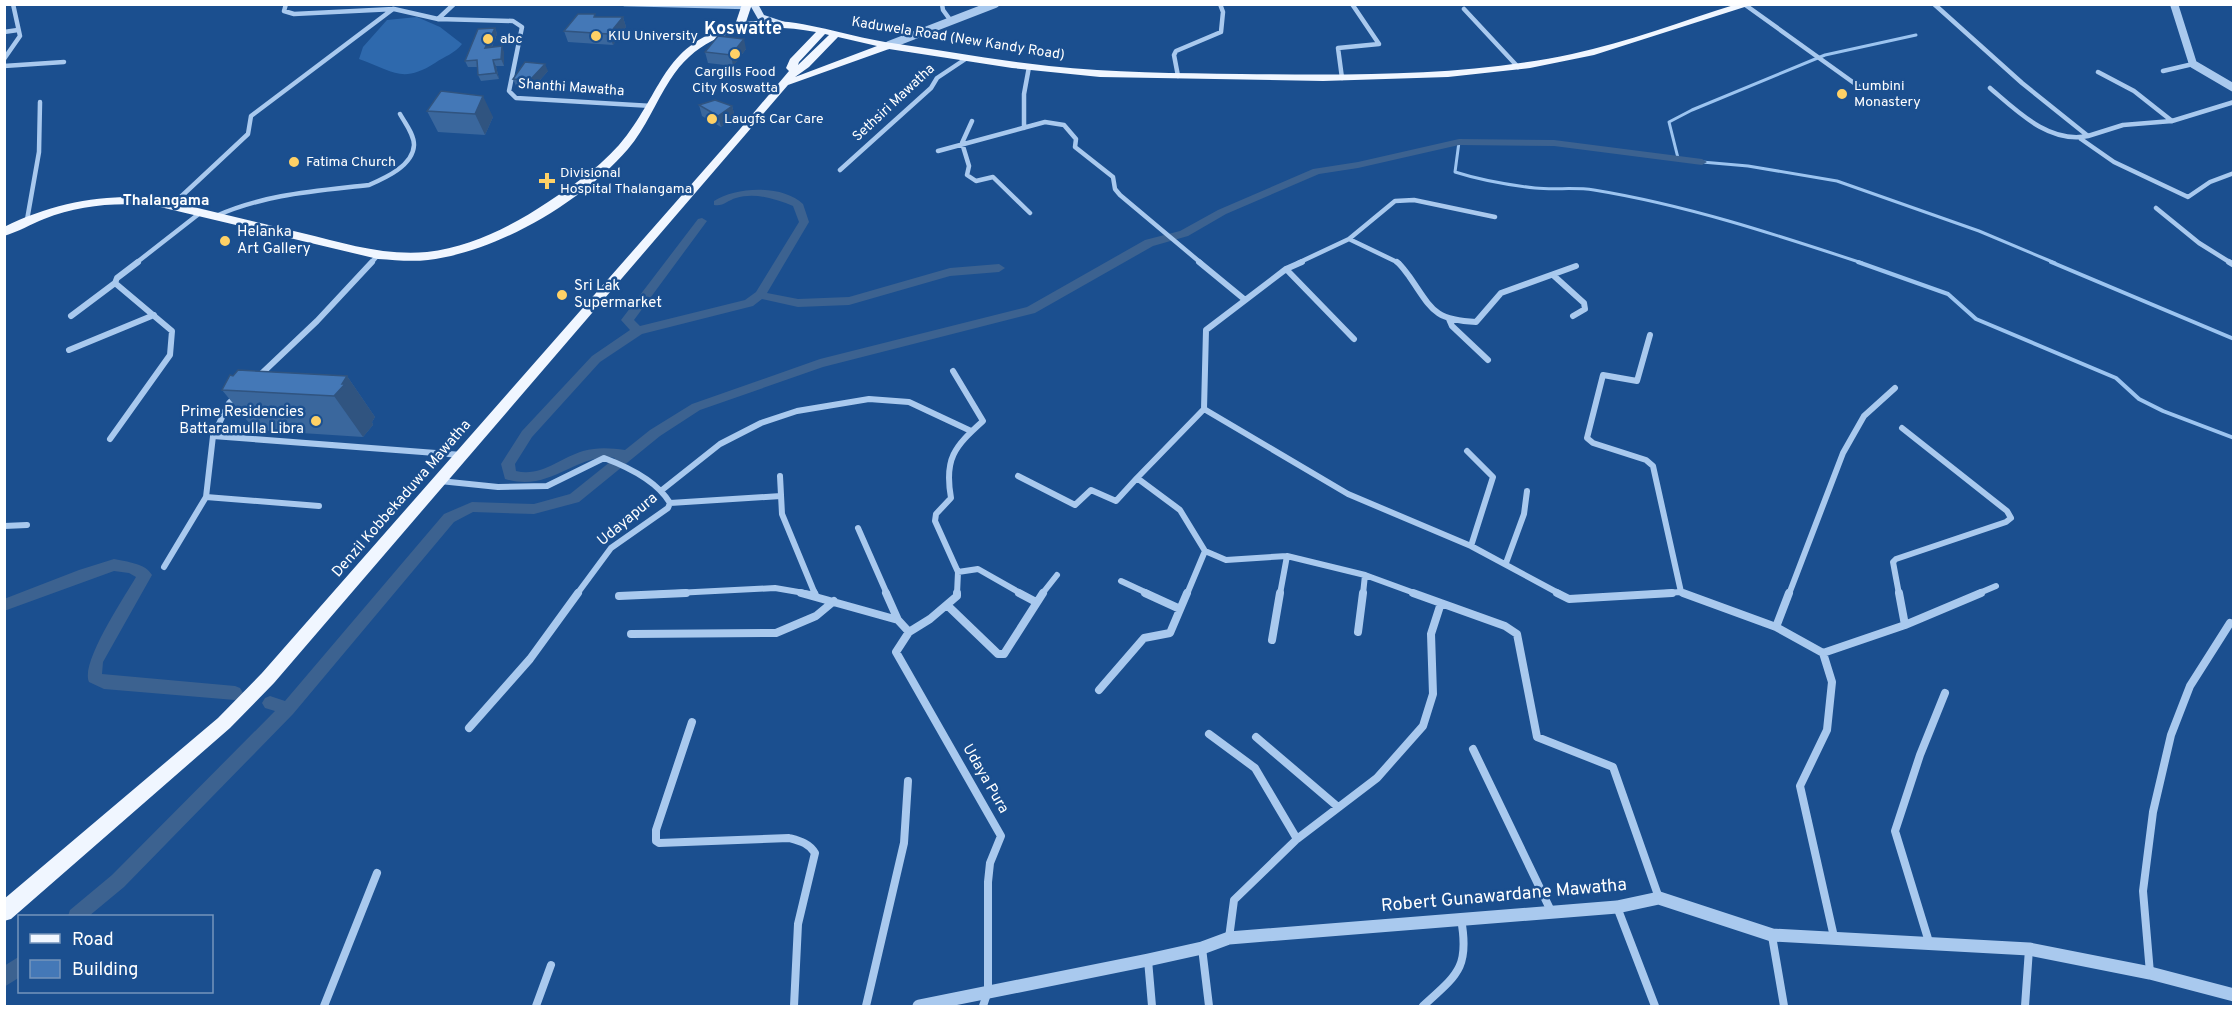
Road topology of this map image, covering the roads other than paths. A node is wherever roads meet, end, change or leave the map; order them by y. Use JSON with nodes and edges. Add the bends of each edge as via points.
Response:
{"nodes":[{"id":1,"x":13,"y":4,"type":"edge"},
{"id":2,"x":286,"y":4,"type":"edge"},
{"id":3,"x":454,"y":4,"type":"edge"},
{"id":4,"x":624,"y":4,"type":"edge"},
{"id":5,"x":942,"y":4,"type":"edge"},
{"id":6,"x":994,"y":4,"type":"edge"},
{"id":7,"x":1220,"y":4,"type":"edge"},
{"id":8,"x":1352,"y":4,"type":"edge"},
{"id":9,"x":1934,"y":4,"type":"edge"},
{"id":10,"x":2174,"y":4,"type":"edge"},
{"id":11,"x":750,"y":5,"type":"edge"},
{"id":12,"x":1746,"y":5,"type":"edge"},
{"id":13,"x":392,"y":7,"type":"edge"},
{"id":14,"x":1464,"y":9,"type":"dead end"},
{"id":15,"x":438,"y":19,"type":"junction"},
{"id":16,"x":951,"y":21,"type":"junction"},
{"id":17,"x":790,"y":25,"type":"junction"},
{"id":18,"x":744,"y":26,"type":"junction"},
{"id":19,"x":18,"y":30,"type":"junction"},
{"id":20,"x":822,"y":31,"type":"junction"},
{"id":21,"x":4,"y":32,"type":"edge"},
{"id":22,"x":835,"y":34,"type":"junction"},
{"id":23,"x":889,"y":45,"type":"junction"},
{"id":24,"x":967,"y":58,"type":"junction"},
{"id":25,"x":4,"y":59,"type":"edge"},
{"id":26,"x":64,"y":62,"type":"dead end"},
{"id":27,"x":2193,"y":64,"type":"junction"},
{"id":28,"x":4,"y":66,"type":"edge"},
{"id":29,"x":1029,"y":67,"type":"junction"},
{"id":30,"x":1518,"y":67,"type":"junction"},
{"id":31,"x":2163,"y":71,"type":"dead end"},
{"id":32,"x":2098,"y":72,"type":"dead end"},
{"id":33,"x":1178,"y":76,"type":"junction"},
{"id":34,"x":1342,"y":78,"type":"junction"},
{"id":35,"x":787,"y":79,"type":"junction"},
{"id":36,"x":1862,"y":88,"type":"dead end"},
{"id":37,"x":1990,"y":88,"type":"dead end"},
{"id":38,"x":2234,"y":88,"type":"edge"},
{"id":39,"x":40,"y":102,"type":"dead end"},
{"id":40,"x":2234,"y":102,"type":"edge"},
{"id":41,"x":652,"y":105,"type":"junction"},
{"id":42,"x":400,"y":114,"type":"dead end"},
{"id":43,"x":972,"y":121,"type":"dead end"},
{"id":44,"x":2172,"y":121,"type":"junction"},
{"id":45,"x":1024,"y":128,"type":"junction"},
{"id":46,"x":2088,"y":136,"type":"junction"},
{"id":47,"x":2081,"y":139,"type":"junction"},
{"id":48,"x":962,"y":143,"type":"junction"},
{"id":49,"x":938,"y":151,"type":"dead end"},
{"id":50,"x":840,"y":170,"type":"dead end"},
{"id":51,"x":2234,"y":172,"type":"edge"},
{"id":52,"x":171,"y":206,"type":"junction"},
{"id":53,"x":2156,"y":208,"type":"dead end"},
{"id":54,"x":200,"y":213,"type":"junction"},
{"id":55,"x":1030,"y":213,"type":"dead end"},
{"id":56,"x":215,"y":216,"type":"junction"},
{"id":57,"x":1496,"y":216,"type":"dead end"},
{"id":58,"x":27,"y":220,"type":"junction"},
{"id":59,"x":4,"y":232,"type":"edge"},
{"id":60,"x":1349,"y":239,"type":"junction"},
{"id":61,"x":378,"y":255,"type":"junction"},
{"id":62,"x":2234,"y":265,"type":"edge"},
{"id":63,"x":1576,"y":266,"type":"dead end"},
{"id":64,"x":1286,"y":269,"type":"junction"},
{"id":65,"x":1553,"y":274,"type":"junction"},
{"id":66,"x":116,"y":283,"type":"junction"},
{"id":67,"x":1244,"y":299,"type":"junction"},
{"id":68,"x":154,"y":315,"type":"junction"},
{"id":69,"x":71,"y":316,"type":"dead end"},
{"id":70,"x":1573,"y":316,"type":"dead end"},
{"id":71,"x":1449,"y":319,"type":"junction"},
{"id":72,"x":1650,"y":335,"type":"dead end"},
{"id":73,"x":1354,"y":339,"type":"dead end"},
{"id":74,"x":69,"y":350,"type":"dead end"},
{"id":75,"x":1488,"y":360,"type":"dead end"},
{"id":76,"x":953,"y":371,"type":"dead end"},
{"id":77,"x":257,"y":378,"type":"junction"},
{"id":78,"x":268,"y":378,"type":"edge"},
{"id":79,"x":250,"y":384,"type":"edge"},
{"id":80,"x":1895,"y":388,"type":"dead end"},
{"id":81,"x":243,"y":390,"type":"edge"},
{"id":82,"x":1204,"y":410,"type":"junction"},
{"id":83,"x":1902,"y":428,"type":"dead end"},
{"id":84,"x":971,"y":431,"type":"junction"},
{"id":85,"x":213,"y":436,"type":"junction"},
{"id":86,"x":110,"y":439,"type":"dead end"},
{"id":87,"x":1467,"y":451,"type":"dead end"},
{"id":88,"x":462,"y":455,"type":"junction"},
{"id":89,"x":780,"y":476,"type":"dead end"},
{"id":90,"x":1018,"y":476,"type":"dead end"},
{"id":91,"x":1137,"y":478,"type":"junction"},
{"id":92,"x":440,"y":481,"type":"junction"},
{"id":93,"x":662,"y":490,"type":"junction"},
{"id":94,"x":1527,"y":490,"type":"dead end"},
{"id":95,"x":781,"y":496,"type":"junction"},
{"id":96,"x":206,"y":497,"type":"junction"},
{"id":97,"x":670,"y":503,"type":"junction"},
{"id":98,"x":319,"y":506,"type":"dead end"},
{"id":99,"x":27,"y":525,"type":"dead end"},
{"id":100,"x":4,"y":526,"type":"edge"},
{"id":101,"x":858,"y":528,"type":"dead end"},
{"id":102,"x":1471,"y":546,"type":"junction"},
{"id":103,"x":1204,"y":551,"type":"junction"},
{"id":104,"x":1287,"y":556,"type":"junction"},
{"id":105,"x":1506,"y":563,"type":"junction"},
{"id":106,"x":164,"y":567,"type":"dead end"},
{"id":107,"x":958,"y":572,"type":"junction"},
{"id":108,"x":1057,"y":575,"type":"dead end"},
{"id":109,"x":1365,"y":575,"type":"junction"},
{"id":110,"x":1121,"y":581,"type":"dead end"},
{"id":111,"x":1996,"y":586,"type":"dead end"},
{"id":112,"x":1681,"y":592,"type":"junction"},
{"id":113,"x":815,"y":595,"type":"junction"},
{"id":114,"x":619,"y":596,"type":"dead end"},
{"id":115,"x":834,"y":601,"type":"junction"},
{"id":116,"x":1035,"y":602,"type":"junction"},
{"id":117,"x":1441,"y":603,"type":"junction"},
{"id":118,"x":947,"y":605,"type":"junction"},
{"id":119,"x":1180,"y":609,"type":"junction"},
{"id":120,"x":898,"y":620,"type":"junction"},
{"id":121,"x":2230,"y":623,"type":"dead end"},
{"id":122,"x":1905,"y":624,"type":"junction"},
{"id":123,"x":1776,"y":627,"type":"junction"},
{"id":124,"x":909,"y":632,"type":"junction"},
{"id":125,"x":1358,"y":632,"type":"dead end"},
{"id":126,"x":631,"y":634,"type":"dead end"},
{"id":127,"x":1272,"y":640,"type":"dead end"},
{"id":128,"x":1823,"y":653,"type":"junction"},
{"id":129,"x":1099,"y":690,"type":"dead end"},
{"id":130,"x":1945,"y":693,"type":"dead end"},
{"id":131,"x":692,"y":722,"type":"dead end"},
{"id":132,"x":469,"y":728,"type":"dead end"},
{"id":133,"x":1209,"y":734,"type":"dead end"},
{"id":134,"x":1256,"y":737,"type":"dead end"},
{"id":135,"x":1473,"y":748,"type":"dead end"},
{"id":136,"x":908,"y":780,"type":"dead end"},
{"id":137,"x":1338,"y":807,"type":"junction"},
{"id":138,"x":1297,"y":839,"type":"junction"},
{"id":139,"x":377,"y":873,"type":"dead end"},
{"id":140,"x":1659,"y":898,"type":"junction"},
{"id":141,"x":1617,"y":907,"type":"junction"},
{"id":142,"x":1551,"y":911,"type":"junction"},
{"id":143,"x":4,"y":912,"type":"edge"},
{"id":144,"x":1461,"y":918,"type":"junction"},
{"id":145,"x":1772,"y":935,"type":"junction"},
{"id":146,"x":1834,"y":937,"type":"junction"},
{"id":147,"x":1229,"y":938,"type":"junction"},
{"id":148,"x":1929,"y":944,"type":"junction"},
{"id":149,"x":1202,"y":948,"type":"junction"},
{"id":150,"x":2030,"y":949,"type":"junction"},
{"id":151,"x":1148,"y":960,"type":"junction"},
{"id":152,"x":551,"y":965,"type":"dead end"},
{"id":153,"x":2150,"y":973,"type":"junction"},
{"id":154,"x":988,"y":991,"type":"junction"},
{"id":155,"x":2234,"y":995,"type":"edge"},
{"id":156,"x":324,"y":1006,"type":"edge"},
{"id":157,"x":536,"y":1006,"type":"edge"},
{"id":158,"x":794,"y":1006,"type":"edge"},
{"id":159,"x":866,"y":1006,"type":"edge"},
{"id":160,"x":919,"y":1006,"type":"edge"},
{"id":161,"x":983,"y":1006,"type":"edge"},
{"id":162,"x":1152,"y":1006,"type":"edge"},
{"id":163,"x":1209,"y":1006,"type":"edge"},
{"id":164,"x":1423,"y":1006,"type":"edge"},
{"id":165,"x":1655,"y":1006,"type":"edge"},
{"id":166,"x":1784,"y":1006,"type":"edge"},
{"id":167,"x":2025,"y":1006,"type":"edge"}],
"edges":[{"from":1,"to":19,"type":"street"},
{"from":2,"to":13,"type":"street","name":"Shanthi Mawatha","via":[[284,11],[294,14]]},
{"from":3,"to":15,"type":"street"},
{"from":4,"to":11,"type":"street"},
{"from":5,"to":16,"type":"street"},
{"from":6,"to":16,"type":"street"},
{"from":7,"to":33,"type":"street","via":[[1221,32],[1176,51]]},
{"from":8,"to":34,"type":"street","via":[[1379,44],[1338,48]]},
{"from":9,"to":46,"type":"street"},
{"from":10,"to":27,"type":"street"},
{"from":11,"to":17,"type":"main road","via":[[761,17]]},
{"from":11,"to":18,"type":"main road"},
{"from":12,"to":30,"type":"main road","name":"Kaduwela Road (New Kandy Road)","via":[[1607,48]]},
{"from":12,"to":36,"type":"street"},
{"from":13,"to":15,"type":"street","name":"Shanthi Mawatha"},
{"from":13,"to":52,"type":"street","via":[[250,116],[248,134]]},
{"from":14,"to":30,"type":"street"},
{"from":15,"to":41,"type":"street","name":"Shanthi Mawatha","via":[[522,27],[509,91],[516,98]]},
{"from":16,"to":23,"type":"street"},
{"from":17,"to":18,"type":"main road","name":"Kaduwela Road (New Kandy Road)"},
{"from":17,"to":20,"type":"main road","name":"Kaduwela Road (New Kandy Road)"},
{"from":18,"to":41,"type":"main road","name":"Kaduwela Road (New Kandy Road)","via":[[714,36],[691,50],[670,72]]},
{"from":19,"to":21,"type":"street"},
{"from":19,"to":25,"type":"street","via":[[20,36]]},
{"from":20,"to":22,"type":"main road","name":"Kaduwela Road (New Kandy Road)"},
{"from":20,"to":35,"type":"main road","name":"Denzil Kobbekaduwa Mawatha","via":[[794,61]]},
{"from":22,"to":23,"type":"main road","name":"Kaduwela Road (New Kandy Road)"},
{"from":22,"to":35,"type":"main road","name":"Denzil Kobbekaduwa Mawatha"},
{"from":23,"to":24,"type":"main road","name":"Kaduwela Road (New Kandy Road)"},
{"from":23,"to":35,"type":"main road"},
{"from":24,"to":29,"type":"main road","name":"Kaduwela Road (New Kandy Road)"},
{"from":24,"to":50,"type":"street","name":"Sethsiri Mawatha","via":[[939,74],[931,88]]},
{"from":26,"to":28,"type":"street"},
{"from":27,"to":31,"type":"street"},
{"from":27,"to":38,"type":"street"},
{"from":29,"to":33,"type":"main road","name":"Kaduwela Road (New Kandy Road)"},
{"from":29,"to":45,"type":"street"},
{"from":30,"to":34,"type":"main road","name":"Kaduwela Road (New Kandy Road)"},
{"from":32,"to":44,"type":"street","via":[[2134,91]]},
{"from":33,"to":34,"type":"main road","name":"Kaduwela Road (New Kandy Road)"},
{"from":35,"to":88,"type":"main road","name":"Denzil Kobbekaduwa Mawatha"},
{"from":37,"to":47,"type":"street","via":[[2043,130]]},
{"from":39,"to":58,"type":"street","via":[[39,152]]},
{"from":40,"to":44,"type":"street"},
{"from":41,"to":61,"type":"main road","name":"Kaduwela Road (New Kandy Road)","via":[[629,141],[604,166],[522,224],[487,241],[441,255]]},
{"from":42,"to":56,"type":"street","via":[[414,142],[413,151],[383,179],[369,185],[259,199]]},
{"from":43,"to":48,"type":"street"},
{"from":44,"to":46,"type":"street","via":[[2123,125]]},
{"from":45,"to":48,"type":"street"},
{"from":45,"to":67,"type":"street","via":[[1045,122],[1064,125],[1076,139],[1075,147],[1113,177],[1120,195]]},
{"from":46,"to":47,"type":"street"},
{"from":47,"to":51,"type":"street","via":[[2104,156],[2188,198],[2210,182]]},
{"from":48,"to":49,"type":"street"},
{"from":48,"to":55,"type":"street","via":[[968,175],[976,181],[993,177]]},
{"from":52,"to":54,"type":"main road","name":"Kaduwela Road (New Kandy Road)"},
{"from":52,"to":58,"type":"main road","name":"Kaduwela Road (New Kandy Road)","via":[[97,200]]},
{"from":53,"to":62,"type":"street"},
{"from":54,"to":56,"type":"main road","name":"Kaduwela Road (New Kandy Road)"},
{"from":54,"to":66,"type":"street","via":[[117,278]]},
{"from":56,"to":61,"type":"main road","name":"Kaduwela Road (New Kandy Road)"},
{"from":57,"to":60,"type":"street","via":[[1414,200],[1395,201]]},
{"from":58,"to":59,"type":"main road","name":"Kaduwela Road (New Kandy Road)"},
{"from":60,"to":64,"type":"street"},
{"from":60,"to":71,"type":"street","via":[[1400,264],[1427,305]]},
{"from":61,"to":77,"type":"street"},
{"from":63,"to":65,"type":"street"},
{"from":64,"to":67,"type":"street"},
{"from":64,"to":73,"type":"street","via":[[1338,318]]},
{"from":65,"to":70,"type":"street","via":[[1584,303],[1585,309]]},
{"from":65,"to":71,"type":"street","via":[[1501,293],[1476,322]]},
{"from":66,"to":68,"type":"street"},
{"from":66,"to":69,"type":"street"},
{"from":67,"to":82,"type":"street","via":[[1206,330]]},
{"from":68,"to":74,"type":"street"},
{"from":68,"to":86,"type":"street","via":[[172,331],[170,355]]},
{"from":71,"to":75,"type":"street"},
{"from":72,"to":112,"type":"street","via":[[1637,381],[1603,375],[1587,438],[1647,460],[1653,466]]},
{"from":76,"to":84,"type":"street","via":[[982,416],[983,421]]},
{"from":77,"to":78,"type":"street"},
{"from":77,"to":79,"type":"street"},
{"from":80,"to":123,"type":"street","via":[[1864,416],[1843,453]]},
{"from":81,"to":85,"type":"street","via":[[229,403]]},
{"from":82,"to":91,"type":"street"},
{"from":82,"to":102,"type":"street","via":[[1348,494]]},
{"from":83,"to":122,"type":"street","via":[[2011,518],[1893,562]]},
{"from":84,"to":93,"type":"street","via":[[909,402],[869,399],[797,411],[761,423],[720,444]]},
{"from":84,"to":107,"type":"street","via":[[948,462],[946,477],[951,498],[936,514],[935,521]]},
{"from":85,"to":88,"type":"street"},
{"from":85,"to":96,"type":"street"},
{"from":87,"to":102,"type":"street","via":[[1493,477]]},
{"from":88,"to":92,"type":"main road","name":"Denzil Kobbekaduwa Mawatha"},
{"from":89,"to":95,"type":"street"},
{"from":90,"to":91,"type":"street","via":[[1075,505],[1091,490],[1116,501]]},
{"from":91,"to":103,"type":"street","via":[[1180,510]]},
{"from":92,"to":93,"type":"street","name":"Udayapura","via":[[498,487],[548,486],[604,458]]},
{"from":92,"to":143,"type":"main road","name":"Denzil Kobbekaduwa Mawatha","via":[[224,723]]},
{"from":93,"to":97,"type":"street","name":"Udayapura"},
{"from":94,"to":105,"type":"street","via":[[1524,514]]},
{"from":95,"to":97,"type":"street"},
{"from":95,"to":113,"type":"street","via":[[782,514]]},
{"from":96,"to":98,"type":"street"},
{"from":96,"to":106,"type":"street"},
{"from":97,"to":132,"type":"street","name":"Udayapura","via":[[611,548],[530,659]]},
{"from":99,"to":100,"type":"street"},
{"from":101,"to":120,"type":"street"},
{"from":102,"to":105,"type":"street"},
{"from":103,"to":104,"type":"street","via":[[1226,560]]},
{"from":103,"to":119,"type":"street"},
{"from":104,"to":109,"type":"street"},
{"from":104,"to":127,"type":"street"},
{"from":105,"to":112,"type":"street","via":[[1569,599]]},
{"from":107,"to":116,"type":"street","via":[[978,569]]},
{"from":107,"to":118,"type":"street","via":[[957,596]]},
{"from":108,"to":116,"type":"street"},
{"from":109,"to":117,"type":"street"},
{"from":109,"to":125,"type":"street"},
{"from":110,"to":119,"type":"street"},
{"from":111,"to":122,"type":"street"},
{"from":112,"to":123,"type":"street"},
{"from":113,"to":114,"type":"street","via":[[775,588]]},
{"from":113,"to":115,"type":"street"},
{"from":115,"to":120,"type":"street"},
{"from":115,"to":126,"type":"street","via":[[816,615],[776,633]]},
{"from":116,"to":118,"type":"street","via":[[1004,654],[998,654]]},
{"from":117,"to":137,"type":"street","via":[[1431,634],[1433,694],[1423,726],[1377,777]]},
{"from":117,"to":140,"type":"street","via":[[1517,634],[1537,737],[1613,766]]},
{"from":118,"to":124,"type":"street"},
{"from":119,"to":129,"type":"street","via":[[1170,633],[1144,638]]},
{"from":120,"to":124,"type":"street"},
{"from":121,"to":153,"type":"street","via":[[2190,686],[2171,735],[2153,812],[2142,891]]},
{"from":122,"to":128,"type":"street"},
{"from":123,"to":128,"type":"street"},
{"from":124,"to":154,"type":"street","name":"Udaya Pura","via":[[896,652],[1001,836],[990,863],[988,882]]},
{"from":128,"to":146,"type":"street","via":[[1832,682],[1827,730],[1800,786]]},
{"from":130,"to":148,"type":"street","via":[[1895,831]]},
{"from":131,"to":158,"type":"street","via":[[656,830],[656,841],[789,838],[812,847],[815,853],[798,924]]},
{"from":133,"to":138,"type":"street","via":[[1255,768]]},
{"from":134,"to":137,"type":"street"},
{"from":135,"to":142,"type":"street"},
{"from":136,"to":159,"type":"street","via":[[904,843]]},
{"from":137,"to":138,"type":"street"},
{"from":138,"to":147,"type":"street","via":[[1234,900]]},
{"from":139,"to":156,"type":"street"},
{"from":140,"to":141,"type":"street","name":"Robert Gunawardane Mawatha"},
{"from":140,"to":145,"type":"street"},
{"from":141,"to":142,"type":"street","name":"Robert Gunawardane Mawatha"},
{"from":141,"to":165,"type":"street"},
{"from":142,"to":144,"type":"street","name":"Robert Gunawardane Mawatha"},
{"from":144,"to":147,"type":"street","name":"Robert Gunawardane Mawatha"},
{"from":144,"to":164,"type":"street","via":[[1467,943],[1460,971]]},
{"from":145,"to":146,"type":"street"},
{"from":145,"to":166,"type":"street"},
{"from":146,"to":148,"type":"street"},
{"from":147,"to":149,"type":"street","name":"Robert Gunawardane Mawatha"},
{"from":148,"to":150,"type":"street"},
{"from":149,"to":151,"type":"street","name":"Robert Gunawardane Mawatha"},
{"from":149,"to":163,"type":"street"},
{"from":150,"to":153,"type":"street"},
{"from":150,"to":167,"type":"street"},
{"from":151,"to":154,"type":"street","name":"Robert Gunawardane Mawatha"},
{"from":151,"to":162,"type":"street"},
{"from":152,"to":157,"type":"street"},
{"from":153,"to":155,"type":"street"},
{"from":154,"to":160,"type":"street","name":"Robert Gunawardane Mawatha"},
{"from":154,"to":161,"type":"street"}]}
